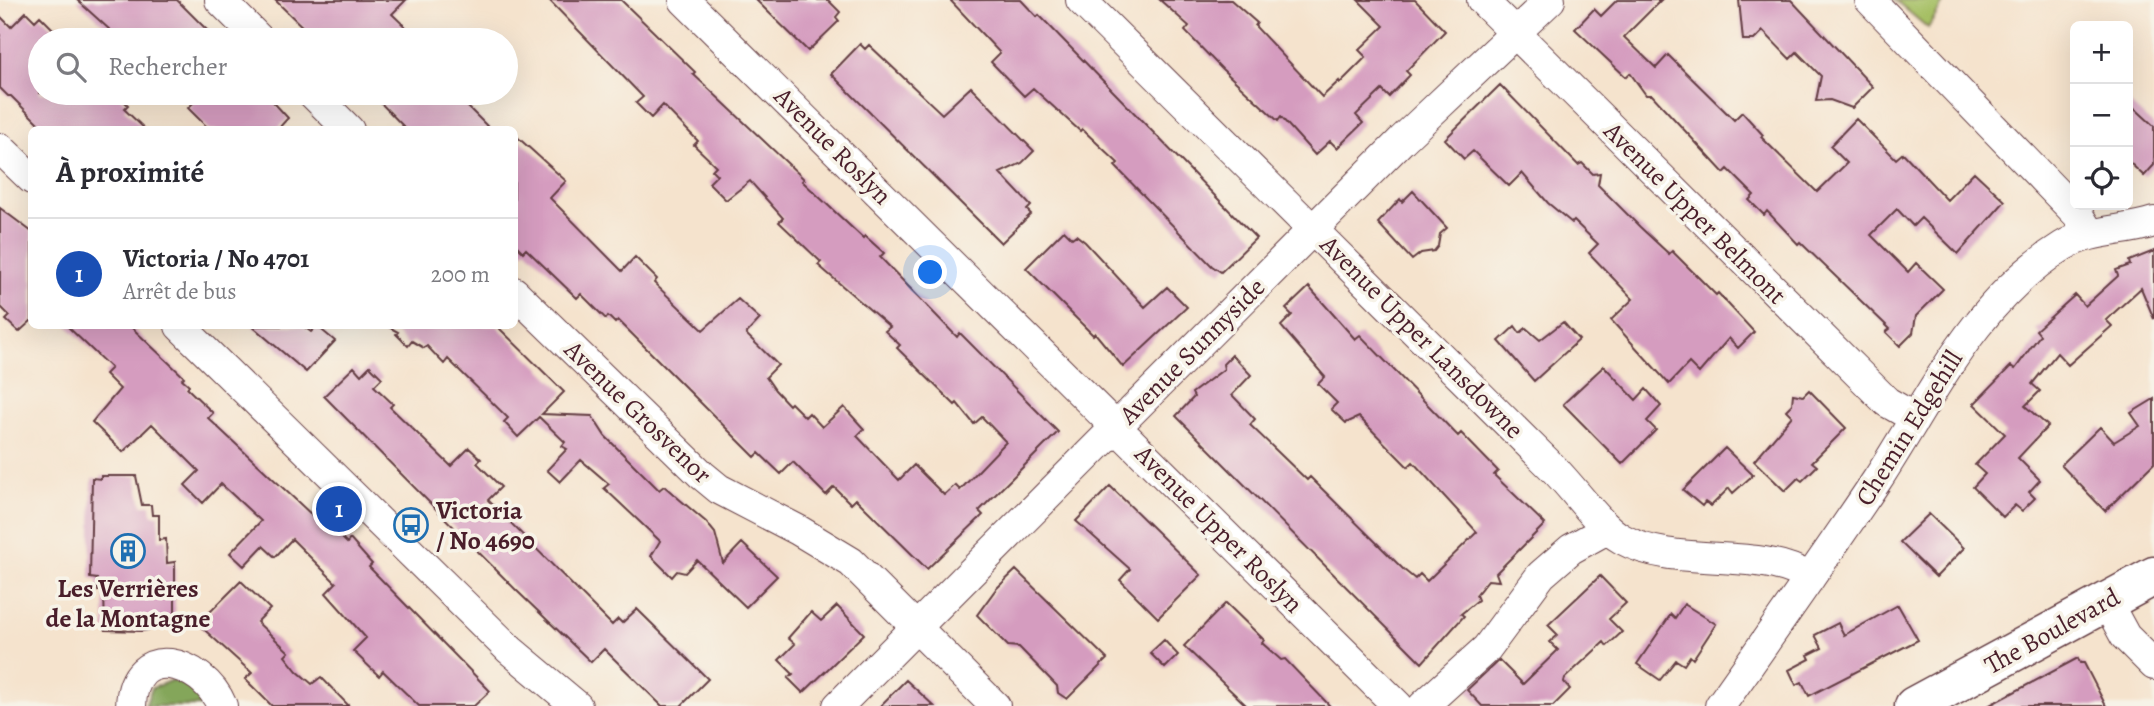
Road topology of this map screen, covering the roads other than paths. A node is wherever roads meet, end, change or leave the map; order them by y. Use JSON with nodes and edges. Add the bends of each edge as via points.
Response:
{"nodes":[{"id":1,"x":220,"y":0,"type":"edge"},
{"id":2,"x":684,"y":0,"type":"edge"},
{"id":3,"x":1082,"y":0,"type":"edge"},
{"id":4,"x":1482,"y":0,"type":"edge"},
{"id":5,"x":1550,"y":0,"type":"edge"},
{"id":6,"x":1870,"y":0,"type":"edge"},
{"id":7,"x":248,"y":28,"type":"edge"},
{"id":8,"x":1514,"y":34,"type":"junction"},
{"id":9,"x":324,"y":105,"type":"edge"},
{"id":10,"x":345,"y":126,"type":"edge"},
{"id":11,"x":0,"y":148,"type":"edge"},
{"id":12,"x":28,"y":175,"type":"edge"},
{"id":13,"x":2154,"y":222,"type":"edge"},
{"id":14,"x":1314,"y":230,"type":"junction"},
{"id":15,"x":2090,"y":234,"type":"junction"},
{"id":16,"x":981,"y":293,"type":"joint"},
{"id":17,"x":518,"y":296,"type":"edge"},
{"id":18,"x":183,"y":329,"type":"edge"},
{"id":19,"x":1915,"y":418,"type":"junction"},
{"id":20,"x":1116,"y":426,"type":"junction"},
{"id":21,"x":1607,"y":529,"type":"junction"},
{"id":22,"x":2154,"y":576,"type":"edge"},
{"id":23,"x":1811,"y":578,"type":"junction"},
{"id":24,"x":2106,"y":601,"type":"junction"},
{"id":25,"x":916,"y":626,"type":"junction"},
{"id":26,"x":2154,"y":665,"type":"edge"},
{"id":27,"x":131,"y":706,"type":"edge"},
{"id":28,"x":222,"y":706,"type":"edge"},
{"id":29,"x":577,"y":706,"type":"edge"},
{"id":30,"x":838,"y":706,"type":"edge"},
{"id":31,"x":995,"y":706,"type":"edge"},
{"id":32,"x":1398,"y":706,"type":"edge"},
{"id":33,"x":1423,"y":706,"type":"edge"},
{"id":34,"x":1720,"y":706,"type":"edge"},
{"id":35,"x":1914,"y":706,"type":"edge"}],
"edges":[{"from":1,"to":7,"type":"street"},
{"from":2,"to":16,"type":"street","name":"Avenue Roslyn"},
{"from":3,"to":14,"type":"street","name":"Avenue Upper Lansdowne"},
{"from":4,"to":8,"type":"street","name":"Avenue Upper Belmont"},
{"from":5,"to":8,"type":"street","name":"Avenue Sunnyside"},
{"from":6,"to":15,"type":"street","via":[[2069,206]]},
{"from":8,"to":14,"type":"street","name":"Avenue Sunnyside"},
{"from":8,"to":19,"type":"street","name":"Avenue Upper Belmont","via":[[1886,402]]},
{"from":9,"to":10,"type":"street"},
{"from":11,"to":12,"type":"street"},
{"from":13,"to":15,"type":"street","name":"Chemin Edgehill","via":[[2131,230]]},
{"from":14,"to":20,"type":"street","name":"Avenue Sunnyside"},
{"from":14,"to":21,"type":"street","name":"Avenue Upper Lansdowne","via":[[1555,470]]},
{"from":15,"to":19,"type":"street","name":"Chemin Edgehill","via":[[2049,256],[2006,292],[1975,326]]},
{"from":16,"to":20,"type":"street","name":"Avenue Upper Roslyn"},
{"from":17,"to":25,"type":"street","name":"Avenue Grosvenor","via":[[702,475],[850,562]]},
{"from":18,"to":29,"type":"street","via":[[510,650]]},
{"from":19,"to":23,"type":"street","name":"Chemin Edgehill"},
{"from":20,"to":25,"type":"street","name":"Avenue Sunnyside"},
{"from":20,"to":32,"type":"street","name":"Avenue Upper Roslyn"},
{"from":21,"to":23,"type":"street","name":"Avenue Upper Lansdowne","via":[[1639,547],[1787,566]]},
{"from":21,"to":33,"type":"street","via":[[1572,549],[1541,575],[1487,648]]},
{"from":22,"to":24,"type":"main road","name":"The Boulevard"},
{"from":23,"to":34,"type":"street","name":"Chemin Edgehill"},
{"from":24,"to":26,"type":"street","via":[[2125,636]]},
{"from":24,"to":35,"type":"main road","name":"The Boulevard"},
{"from":25,"to":30,"type":"street","name":"Avenue Sunnyside"},
{"from":25,"to":31,"type":"street","name":"Avenue Grosvenor"},
{"from":27,"to":28,"type":"street","via":[[139,678],[148,669],[168,663],[198,673],[214,689]]}]}
